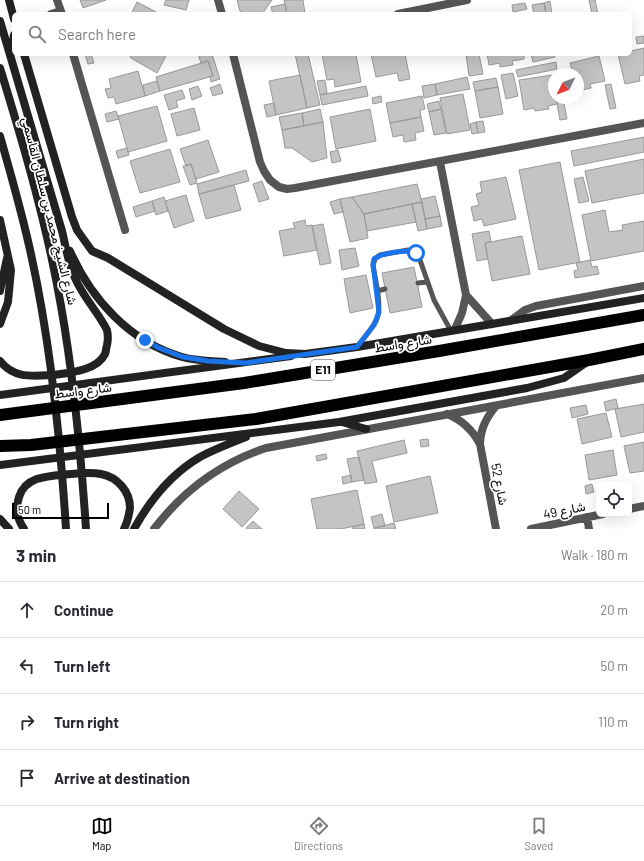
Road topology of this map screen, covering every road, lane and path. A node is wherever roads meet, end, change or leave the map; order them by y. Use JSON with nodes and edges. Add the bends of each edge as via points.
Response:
{"nodes":[{"id":1,"x":8,"y":0,"type":"edge"},
{"id":2,"x":57,"y":0,"type":"edge"},
{"id":3,"x":218,"y":0,"type":"edge"},
{"id":4,"x":467,"y":0,"type":"edge"},
{"id":5,"x":61,"y":12,"type":"edge"},
{"id":6,"x":221,"y":12,"type":"edge"},
{"id":7,"x":408,"y":12,"type":"edge"},
{"id":8,"x":12,"y":13,"type":"edge"},
{"id":9,"x":0,"y":20,"type":"edge"},
{"id":10,"x":12,"y":44,"type":"edge"},
{"id":11,"x":10,"y":54,"type":"junction"},
{"id":12,"x":25,"y":56,"type":"edge"},
{"id":13,"x":74,"y":56,"type":"edge"},
{"id":14,"x":234,"y":56,"type":"edge"},
{"id":15,"x":0,"y":68,"type":"edge"},
{"id":16,"x":644,"y":123,"type":"edge"},
{"id":17,"x":0,"y":136,"type":"edge"},
{"id":18,"x":440,"y":162,"type":"junction"},
{"id":19,"x":0,"y":220,"type":"edge"},
{"id":20,"x":125,"y":230,"type":"dead end"},
{"id":21,"x":62,"y":231,"type":"junction"},
{"id":22,"x":8,"y":252,"type":"junction"},
{"id":23,"x":427,"y":282,"type":"junction"},
{"id":24,"x":418,"y":283,"type":"dead end"},
{"id":25,"x":644,"y":286,"type":"edge"},
{"id":26,"x":385,"y":289,"type":"dead end"},
{"id":27,"x":0,"y":291,"type":"edge"},
{"id":28,"x":377,"y":291,"type":"junction"},
{"id":29,"x":466,"y":295,"type":"junction"},
{"id":30,"x":644,"y":298,"type":"edge"},
{"id":31,"x":644,"y":315,"type":"edge"},
{"id":32,"x":510,"y":321,"type":"junction"},
{"id":33,"x":0,"y":324,"type":"edge"},
{"id":34,"x":492,"y":324,"type":"junction"},
{"id":35,"x":453,"y":330,"type":"junction"},
{"id":36,"x":357,"y":347,"type":"junction"},
{"id":37,"x":644,"y":349,"type":"edge"},
{"id":38,"x":306,"y":354,"type":"junction"},
{"id":39,"x":589,"y":360,"type":"junction"},
{"id":40,"x":0,"y":361,"type":"edge"},
{"id":41,"x":246,"y":363,"type":"junction"},
{"id":42,"x":644,"y":378,"type":"edge"},
{"id":43,"x":0,"y":395,"type":"edge"},
{"id":44,"x":496,"y":406,"type":"junction"},
{"id":45,"x":447,"y":414,"type":"junction"},
{"id":46,"x":0,"y":415,"type":"edge"},
{"id":47,"x":339,"y":422,"type":"junction"},
{"id":48,"x":366,"y":429,"type":"junction"},
{"id":49,"x":255,"y":433,"type":"junction"},
{"id":50,"x":480,"y":444,"type":"junction"},
{"id":51,"x":0,"y":446,"type":"edge"},
{"id":52,"x":0,"y":465,"type":"edge"},
{"id":53,"x":644,"y":506,"type":"edge"},
{"id":54,"x":632,"y":508,"type":"edge"},
{"id":55,"x":596,"y":515,"type":"edge"},
{"id":56,"x":587,"y":517,"type":"junction"},
{"id":57,"x":0,"y":519,"type":"edge"},
{"id":58,"x":9,"y":529,"type":"edge"},
{"id":59,"x":24,"y":529,"type":"edge"},
{"id":60,"x":66,"y":529,"type":"edge"},
{"id":61,"x":86,"y":529,"type":"edge"},
{"id":62,"x":124,"y":529,"type":"edge"},
{"id":63,"x":134,"y":529,"type":"edge"},
{"id":64,"x":154,"y":529,"type":"edge"},
{"id":65,"x":496,"y":529,"type":"edge"},
{"id":66,"x":531,"y":529,"type":"edge"},
{"id":67,"x":589,"y":529,"type":"edge"}],
"edges":[{"from":1,"to":8,"type":"street"},
{"from":2,"to":5,"type":"street"},
{"from":3,"to":6,"type":"street"},
{"from":4,"to":7,"type":"street"},
{"from":9,"to":11,"type":"street"},
{"from":10,"to":11,"type":"street"},
{"from":11,"to":21,"type":"street"},
{"from":12,"to":38,"type":"street","via":[[72,217],[77,230],[92,251],[108,258],[243,339],[272,350]]},
{"from":13,"to":20,"type":"street"},
{"from":14,"to":18,"type":"street","via":[[260,162],[264,172],[278,187],[296,188]]},
{"from":15,"to":61,"type":"street","name":"شارع الشيخ محمد بن سلطان القاسمي","via":[[32,180],[61,305],[70,363]]},
{"from":16,"to":18,"type":"street"},
{"from":17,"to":60,"type":"street","via":[[28,242],[51,365]]},
{"from":18,"to":29,"type":"street"},
{"from":19,"to":22,"type":"street"},
{"from":21,"to":40,"type":"street","via":[[74,278],[107,332],[105,355],[96,364],[74,372],[29,376],[8,370]]},
{"from":21,"to":41,"type":"street","via":[[76,265],[88,285],[114,316],[145,340],[183,357]]},
{"from":22,"to":27,"type":"street"},
{"from":22,"to":33,"type":"street","via":[[10,288]]},
{"from":23,"to":24,"type":"lane"},
{"from":23,"to":28,"type":"lane","via":[[416,253],[408,250],[380,255],[373,262]]},
{"from":23,"to":35,"type":"lane","via":[[437,308]]},
{"from":25,"to":32,"type":"street","via":[[536,306],[525,310]]},
{"from":26,"to":28,"type":"lane"},
{"from":28,"to":36,"type":"lane","via":[[378,317]]},
{"from":29,"to":34,"type":"street"},
{"from":29,"to":35,"type":"street","via":[[462,313]]},
{"from":30,"to":32,"type":"street"},
{"from":31,"to":46,"type":"highway","name":"شارع واسط","number":"E11","via":[[251,382]]},
{"from":32,"to":34,"type":"street"},
{"from":34,"to":35,"type":"street"},
{"from":35,"to":36,"type":"street"},
{"from":36,"to":38,"type":"street"},
{"from":37,"to":39,"type":"highway"},
{"from":38,"to":41,"type":"street"},
{"from":39,"to":47,"type":"street","via":[[564,378],[526,388]]},
{"from":39,"to":51,"type":"highway","via":[[256,419],[31,445]]},
{"from":41,"to":43,"type":"street"},
{"from":42,"to":44,"type":"street"},
{"from":44,"to":45,"type":"street"},
{"from":44,"to":50,"type":"street","name":"شارع 52","via":[[484,424]]},
{"from":45,"to":48,"type":"street"},
{"from":45,"to":50,"type":"street","name":"شارع 52","via":[[463,422]]},
{"from":47,"to":48,"type":"street"},
{"from":47,"to":49,"type":"street"},
{"from":48,"to":64,"type":"street","via":[[281,444],[251,453],[200,482]]},
{"from":49,"to":52,"type":"street"},
{"from":49,"to":63,"type":"street","via":[[211,451],[188,465],[158,492]]},
{"from":50,"to":65,"type":"street","name":"شارع 52"},
{"from":53,"to":54,"type":"street"},
{"from":55,"to":56,"type":"street","name":"شارع 49"},
{"from":56,"to":66,"type":"street","name":"شارع 49"},
{"from":56,"to":67,"type":"street"},
{"from":57,"to":58,"type":"street"},
{"from":59,"to":62,"type":"street","via":[[17,517],[16,508],[20,494],[29,483],[47,476],[93,473],[115,479],[126,492],[130,508]]}]}
